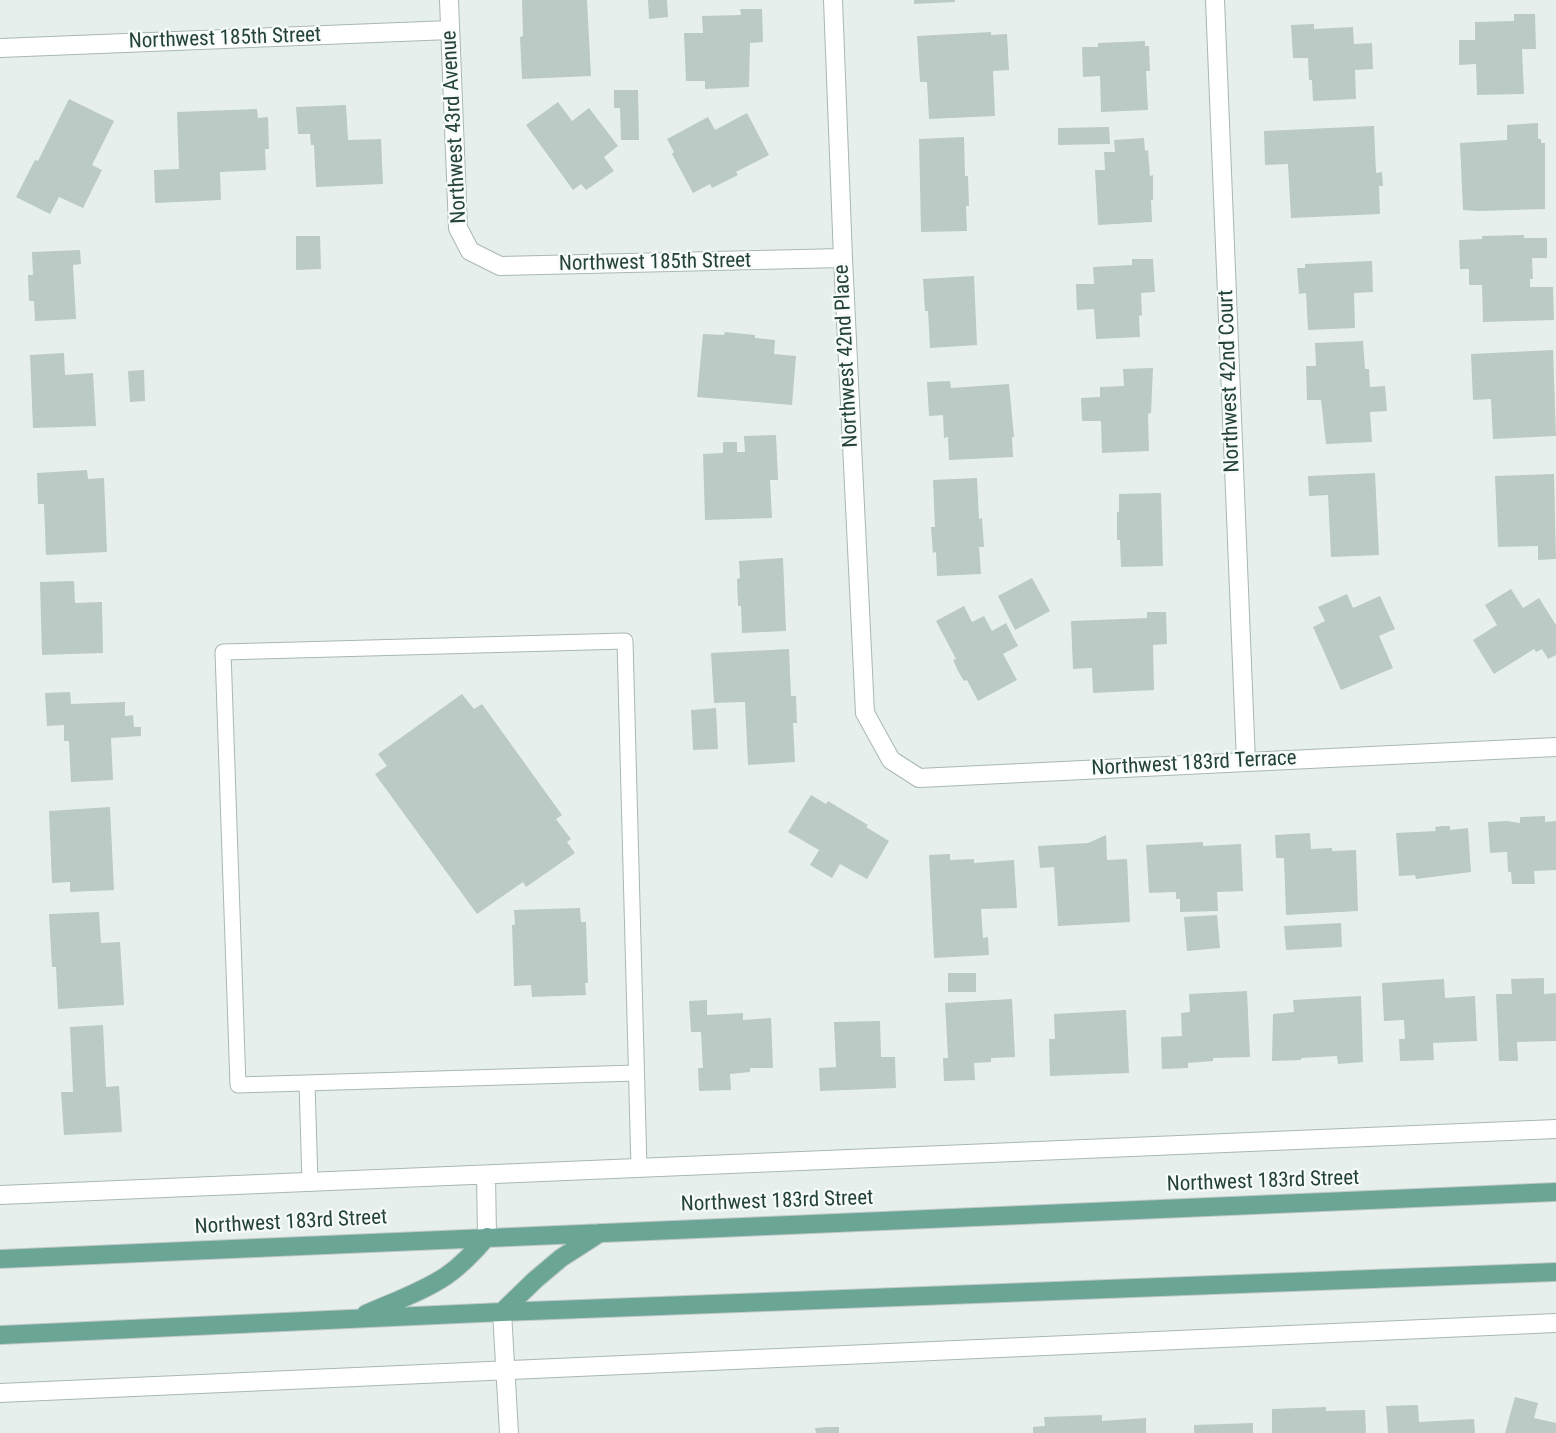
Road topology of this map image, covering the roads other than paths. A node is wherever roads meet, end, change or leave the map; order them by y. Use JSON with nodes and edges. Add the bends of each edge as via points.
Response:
{"nodes":[{"id":1,"x":449,"y":0,"type":"edge"},
{"id":2,"x":833,"y":0,"type":"edge"},
{"id":3,"x":1215,"y":0,"type":"edge"},
{"id":4,"x":450,"y":30,"type":"junction"},
{"id":5,"x":0,"y":48,"type":"edge"},
{"id":6,"x":470,"y":251,"type":"joint"},
{"id":7,"x":843,"y":258,"type":"junction"},
{"id":8,"x":865,"y":713,"type":"joint"},
{"id":9,"x":1556,"y":747,"type":"edge"},
{"id":10,"x":1246,"y":762,"type":"junction"},
{"id":11,"x":636,"y":1073,"type":"junction"},
{"id":12,"x":307,"y":1083,"type":"junction"},
{"id":13,"x":1556,"y":1130,"type":"edge"},
{"id":14,"x":639,"y":1168,"type":"junction"},
{"id":15,"x":486,"y":1175,"type":"junction"},
{"id":16,"x":310,"y":1183,"type":"junction"},
{"id":17,"x":1556,"y":1192,"type":"edge"},
{"id":18,"x":0,"y":1195,"type":"edge"},
{"id":19,"x":602,"y":1232,"type":"junction"},
{"id":20,"x":487,"y":1237,"type":"junction"},
{"id":21,"x":0,"y":1259,"type":"edge"},
{"id":22,"x":1556,"y":1272,"type":"edge"},
{"id":23,"x":502,"y":1312,"type":"junction"},
{"id":24,"x":356,"y":1318,"type":"junction"},
{"id":25,"x":1556,"y":1323,"type":"edge"},
{"id":26,"x":0,"y":1335,"type":"edge"},
{"id":27,"x":506,"y":1370,"type":"junction"},
{"id":28,"x":0,"y":1393,"type":"edge"},
{"id":29,"x":508,"y":1433,"type":"edge"}],
"edges":[{"from":1,"to":4,"type":"street","name":"Northwest 43rd Avenue"},
{"from":2,"to":7,"type":"street","name":"Northwest 42nd Place"},
{"from":3,"to":10,"type":"street","name":"Northwest 42nd Court"},
{"from":4,"to":5,"type":"street","name":"Northwest 185th Street"},
{"from":4,"to":6,"type":"street","name":"Northwest 43rd Avenue","via":[[458,228]]},
{"from":6,"to":7,"type":"street","name":"Northwest 185th Street","via":[[500,267]]},
{"from":7,"to":8,"type":"street","name":"Northwest 42nd Place"},
{"from":8,"to":10,"type":"street","name":"Northwest 183rd Terrace","via":[[891,760],[919,778]]},
{"from":9,"to":10,"type":"street","name":"Northwest 183rd Terrace"},
{"from":11,"to":12,"type":"lane"},
{"from":11,"to":12,"type":"lane","via":[[624,641],[223,652],[238,1085]]},
{"from":11,"to":14,"type":"lane"},
{"from":12,"to":16,"type":"lane"},
{"from":13,"to":14,"type":"street"},
{"from":14,"to":15,"type":"street"},
{"from":15,"to":16,"type":"street"},
{"from":15,"to":20,"type":"street"},
{"from":16,"to":18,"type":"street"},
{"from":17,"to":19,"type":"main road","name":"Northwest 183rd Street"},
{"from":19,"to":20,"type":"main road","name":"Northwest 183rd Street"},
{"from":19,"to":23,"type":"main road","via":[[561,1258]]},
{"from":20,"to":21,"type":"main road","name":"Northwest 183rd Street"},
{"from":20,"to":24,"type":"main road","via":[[447,1275]]},
{"from":22,"to":23,"type":"main road"},
{"from":23,"to":24,"type":"main road"},
{"from":23,"to":27,"type":"street"},
{"from":24,"to":26,"type":"main road"},
{"from":25,"to":27,"type":"street"},
{"from":27,"to":28,"type":"street"},
{"from":27,"to":29,"type":"street"}]}
